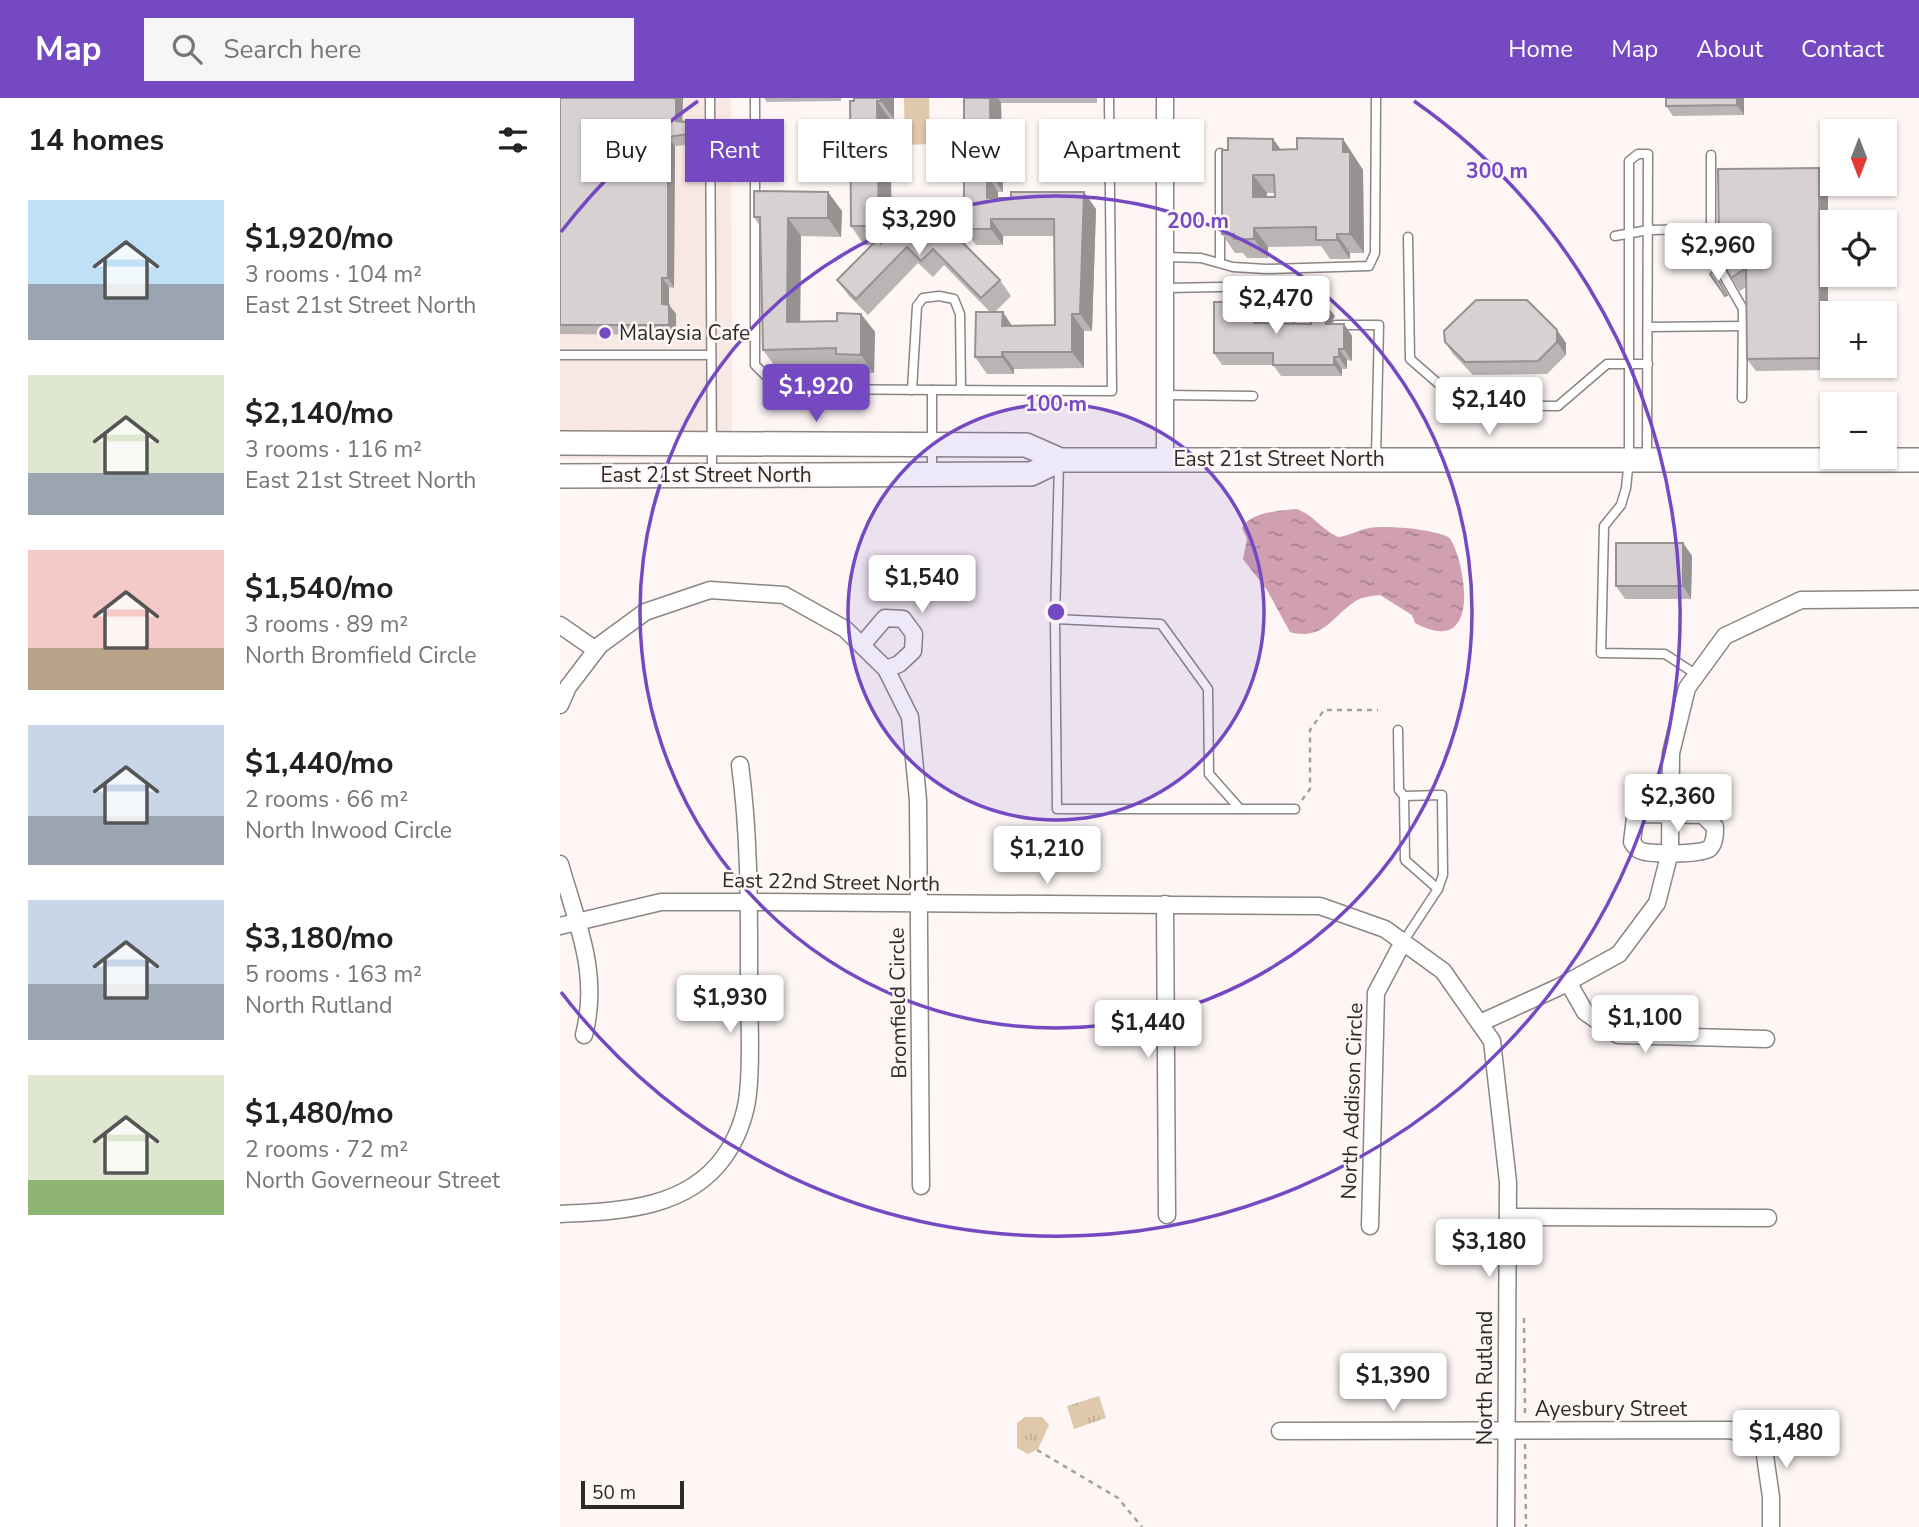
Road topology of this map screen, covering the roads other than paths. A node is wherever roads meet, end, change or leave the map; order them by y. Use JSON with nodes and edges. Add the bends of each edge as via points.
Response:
{"nodes":[{"id":1,"x":710,"y":98,"type":"edge"},
{"id":2,"x":755,"y":98,"type":"edge"},
{"id":3,"x":1109,"y":98,"type":"edge"},
{"id":4,"x":1165,"y":98,"type":"edge"},
{"id":5,"x":1376,"y":98,"type":"edge"},
{"id":6,"x":1220,"y":153,"type":"edge"},
{"id":7,"x":1711,"y":155,"type":"dead end"},
{"id":8,"x":1711,"y":229,"type":"junction"},
{"id":9,"x":1648,"y":230,"type":"junction"},
{"id":10,"x":1629,"y":234,"type":"junction"},
{"id":11,"x":1615,"y":236,"type":"dead end"},
{"id":12,"x":1408,"y":237,"type":"dead end"},
{"id":13,"x":1166,"y":257,"type":"junction"},
{"id":14,"x":1220,"y":262,"type":"junction"},
{"id":15,"x":1166,"y":288,"type":"junction"},
{"id":16,"x":1320,"y":324,"type":"edge"},
{"id":17,"x":1336,"y":325,"type":"edge"},
{"id":18,"x":1743,"y":326,"type":"junction"},
{"id":19,"x":1648,"y":327,"type":"junction"},
{"id":20,"x":560,"y":355,"type":"edge"},
{"id":21,"x":711,"y":355,"type":"junction"},
{"id":22,"x":1629,"y":364,"type":"junction"},
{"id":23,"x":1648,"y":364,"type":"junction"},
{"id":24,"x":912,"y":390,"type":"junction"},
{"id":25,"x":932,"y":390,"type":"junction"},
{"id":26,"x":961,"y":390,"type":"junction"},
{"id":27,"x":1165,"y":395,"type":"junction"},
{"id":28,"x":1253,"y":396,"type":"dead end"},
{"id":29,"x":1742,"y":398,"type":"dead end"},
{"id":30,"x":560,"y":443,"type":"edge"},
{"id":31,"x":713,"y":445,"type":"junction"},
{"id":32,"x":932,"y":445,"type":"junction"},
{"id":33,"x":1165,"y":459,"type":"junction"},
{"id":34,"x":1376,"y":459,"type":"junction"},
{"id":35,"x":1638,"y":459,"type":"junction"},
{"id":36,"x":1059,"y":460,"type":"junction"},
{"id":37,"x":1919,"y":460,"type":"edge"},
{"id":38,"x":712,"y":475,"type":"junction"},
{"id":39,"x":932,"y":475,"type":"junction"},
{"id":40,"x":560,"y":476,"type":"edge"},
{"id":41,"x":1919,"y":599,"type":"edge"},
{"id":42,"x":1055,"y":619,"type":"junction"},
{"id":43,"x":560,"y":625,"type":"edge"},
{"id":44,"x":862,"y":645,"type":"junction"},
{"id":45,"x":596,"y":650,"type":"junction"},
{"id":46,"x":886,"y":669,"type":"junction"},
{"id":47,"x":1697,"y":675,"type":"junction"},
{"id":48,"x":560,"y":705,"type":"edge"},
{"id":49,"x":1398,"y":730,"type":"dead end"},
{"id":50,"x":740,"y":765,"type":"dead end"},
{"id":51,"x":1404,"y":796,"type":"junction"},
{"id":52,"x":1240,"y":809,"type":"junction"},
{"id":53,"x":1295,"y":809,"type":"road end"},
{"id":54,"x":1670,"y":815,"type":"junction"},
{"id":55,"x":1670,"y":852,"type":"junction"},
{"id":56,"x":560,"y":864,"type":"edge"},
{"id":57,"x":1438,"y":889,"type":"junction"},
{"id":58,"x":749,"y":902,"type":"junction"},
{"id":59,"x":1165,"y":904,"type":"junction"},
{"id":60,"x":918,"y":905,"type":"junction"},
{"id":61,"x":576,"y":920,"type":"junction"},
{"id":62,"x":560,"y":926,"type":"edge"},
{"id":63,"x":1403,"y":942,"type":"junction"},
{"id":64,"x":1568,"y":982,"type":"junction"},
{"id":65,"x":1480,"y":1023,"type":"junction"},
{"id":66,"x":584,"y":1035,"type":"dead end"},
{"id":67,"x":1766,"y":1039,"type":"dead end"},
{"id":68,"x":921,"y":1186,"type":"dead end"},
{"id":69,"x":566,"y":1213,"type":"edge"},
{"id":70,"x":1167,"y":1215,"type":"dead end"},
{"id":71,"x":1508,"y":1217,"type":"junction"},
{"id":72,"x":1768,"y":1218,"type":"dead end"},
{"id":73,"x":1370,"y":1226,"type":"dead end"},
{"id":74,"x":1280,"y":1431,"type":"dead end"},
{"id":75,"x":1506,"y":1431,"type":"junction"},
{"id":76,"x":1506,"y":1527,"type":"edge"},
{"id":77,"x":1771,"y":1527,"type":"edge"}],
"edges":[{"from":1,"to":21,"type":"lane"},
{"from":2,"to":24,"type":"lane","via":[[755,365],[772,381],[794,389]]},
{"from":3,"to":26,"type":"lane","via":[[1112,391]]},
{"from":4,"to":13,"type":"street"},
{"from":5,"to":14,"type":"lane","via":[[1375,253],[1369,266],[1266,269]]},
{"from":6,"to":14,"type":"lane"},
{"from":7,"to":8,"type":"lane"},
{"from":8,"to":9,"type":"lane"},
{"from":8,"to":18,"type":"lane","via":[[1710,253],[1739,298]]},
{"from":9,"to":10,"type":"lane"},
{"from":9,"to":10,"type":"lane","via":[[1648,154],[1629,161]]},
{"from":9,"to":19,"type":"lane"},
{"from":10,"to":11,"type":"lane"},
{"from":10,"to":22,"type":"lane"},
{"from":12,"to":22,"type":"lane","via":[[1410,359],[1463,405],[1558,406],[1607,364]]},
{"from":13,"to":14,"type":"lane"},
{"from":13,"to":15,"type":"street"},
{"from":15,"to":16,"type":"lane","via":[[1276,286],[1287,294],[1297,319]]},
{"from":15,"to":27,"type":"street"},
{"from":17,"to":34,"type":"lane","via":[[1379,326]]},
{"from":18,"to":19,"type":"lane"},
{"from":18,"to":29,"type":"lane"},
{"from":19,"to":23,"type":"lane"},
{"from":20,"to":21,"type":"lane"},
{"from":21,"to":31,"type":"lane"},
{"from":22,"to":23,"type":"lane"},
{"from":22,"to":35,"type":"lane"},
{"from":23,"to":35,"type":"lane"},
{"from":24,"to":25,"type":"lane"},
{"from":24,"to":26,"type":"lane","via":[[917,306],[923,298],[939,296],[954,299],[960,314]]},
{"from":25,"to":26,"type":"lane"},
{"from":25,"to":32,"type":"lane"},
{"from":27,"to":28,"type":"lane"},
{"from":27,"to":33,"type":"street"},
{"from":30,"to":31,"type":"main road","name":"East 21st Street North"},
{"from":31,"to":32,"type":"main road","name":"East 21st Street North"},
{"from":31,"to":38,"type":"lane"},
{"from":32,"to":36,"type":"main road","name":"East 21st Street North","via":[[1026,445]]},
{"from":32,"to":39,"type":"lane"},
{"from":33,"to":34,"type":"main road","name":"East 21st Street North"},
{"from":33,"to":36,"type":"main road","name":"East 21st Street North"},
{"from":34,"to":35,"type":"main road","name":"East 21st Street North"},
{"from":35,"to":37,"type":"main road","name":"East 21st Street North"},
{"from":35,"to":47,"type":"lane","via":[[1621,505],[1604,526],[1601,653],[1665,654]]},
{"from":36,"to":39,"type":"main road","name":"East 21st Street North","via":[[1031,474]]},
{"from":36,"to":42,"type":"lane"},
{"from":38,"to":39,"type":"main road","name":"East 21st Street North"},
{"from":38,"to":40,"type":"main road","name":"East 21st Street North"},
{"from":41,"to":47,"type":"street","via":[[1801,600],[1725,636]]},
{"from":42,"to":52,"type":"lane","via":[[1161,624],[1208,689],[1209,774]]},
{"from":42,"to":52,"type":"lane","via":[[1057,809]]},
{"from":43,"to":45,"type":"street"},
{"from":44,"to":45,"type":"street","name":"Bromfield Circle","via":[[845,629],[784,595],[710,590],[645,612]]},
{"from":44,"to":46,"type":"street","name":"Bromfield Circle"},
{"from":44,"to":46,"type":"street","via":[[885,618],[903,619],[914,634],[913,651]]},
{"from":45,"to":48,"type":"street","name":"Bromfield Circle"},
{"from":46,"to":60,"type":"street","name":"Bromfield Circle","via":[[910,717],[918,800]]},
{"from":47,"to":54,"type":"street","via":[[1687,688],[1671,753]]},
{"from":49,"to":51,"type":"lane","via":[[1399,790]]},
{"from":50,"to":58,"type":"street","via":[[747,817]]},
{"from":51,"to":57,"type":"lane","via":[[1405,860]]},
{"from":51,"to":57,"type":"lane","via":[[1442,795],[1443,875]]},
{"from":52,"to":53,"type":"lane"},
{"from":54,"to":55,"type":"street"},
{"from":54,"to":55,"type":"street","via":[[1643,814],[1635,818],[1631,829],[1637,849]]},
{"from":54,"to":55,"type":"street","via":[[1703,815],[1715,827],[1710,848],[1701,853]]},
{"from":55,"to":64,"type":"street","via":[[1657,903],[1619,954]]},
{"from":56,"to":61,"type":"street"},
{"from":57,"to":63,"type":"lane"},
{"from":58,"to":60,"type":"street","name":"East 22nd Street North"},
{"from":58,"to":61,"type":"street","name":"East 22nd Street North","via":[[662,902]]},
{"from":58,"to":69,"type":"street","via":[[748,1093],[736,1137],[723,1159],[682,1193],[638,1208]]},
{"from":59,"to":60,"type":"street","name":"East 22nd Street North"},
{"from":59,"to":63,"type":"street","name":"East 22nd Street North","via":[[1320,905],[1385,929]]},
{"from":59,"to":70,"type":"street"},
{"from":60,"to":68,"type":"street","name":"Bromfield Circle"},
{"from":61,"to":62,"type":"street","name":"East 22nd Street North"},
{"from":61,"to":66,"type":"street","via":[[592,982]]},
{"from":63,"to":65,"type":"street","name":"East 22nd Street North","via":[[1443,971]]},
{"from":63,"to":73,"type":"street","name":"North Addison Circle","via":[[1376,993]]},
{"from":64,"to":65,"type":"street"},
{"from":64,"to":67,"type":"street","via":[[1585,1012],[1618,1035]]},
{"from":65,"to":71,"type":"street","name":"North Rutland","via":[[1492,1041]]},
{"from":71,"to":72,"type":"street"},
{"from":71,"to":75,"type":"street","name":"North Rutland"},
{"from":74,"to":75,"type":"street","name":"Ayesbury Street"},
{"from":75,"to":76,"type":"street","name":"North Rutland"},
{"from":75,"to":77,"type":"street","name":"Ayesbury Street","via":[[1731,1430],[1757,1439],[1763,1442]]}]}
